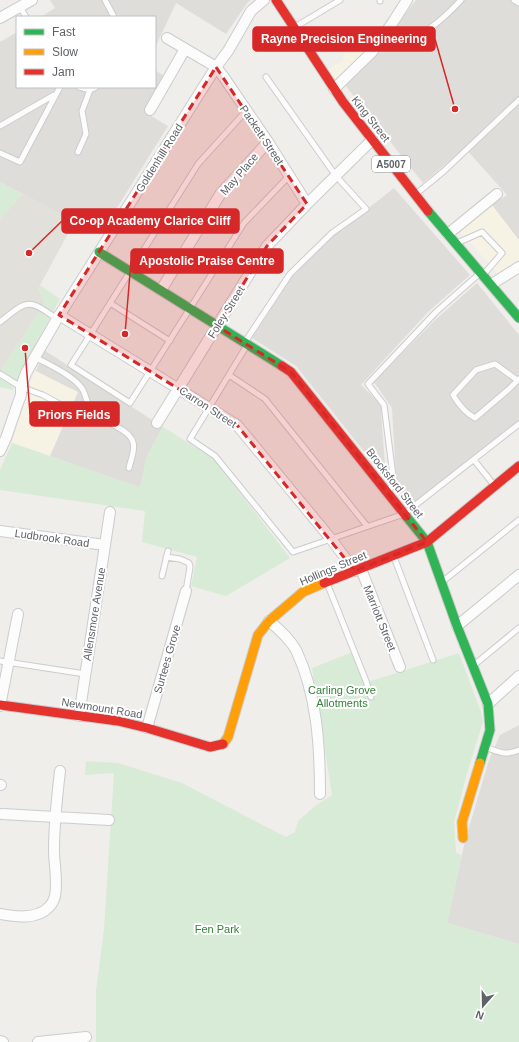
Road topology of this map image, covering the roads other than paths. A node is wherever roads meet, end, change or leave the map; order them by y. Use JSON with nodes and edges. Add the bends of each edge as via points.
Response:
{"nodes":[{"id":1,"x":32,"y":0,"type":"edge"},
{"id":2,"x":105,"y":0,"type":"edge"},
{"id":3,"x":264,"y":0,"type":"edge"},
{"id":4,"x":276,"y":0,"type":"edge"},
{"id":5,"x":340,"y":0,"type":"edge"},
{"id":6,"x":407,"y":0,"type":"edge"},
{"id":7,"x":461,"y":0,"type":"edge"},
{"id":8,"x":514,"y":0,"type":"edge"},
{"id":9,"x":519,"y":2,"type":"edge"},
{"id":10,"x":20,"y":7,"type":"junction"},
{"id":11,"x":25,"y":16,"type":"edge"},
{"id":12,"x":113,"y":16,"type":"edge"},
{"id":13,"x":0,"y":18,"type":"edge"},
{"id":14,"x":294,"y":28,"type":"junction"},
{"id":15,"x":386,"y":32,"type":"junction"},
{"id":16,"x":167,"y":38,"type":"dead end"},
{"id":17,"x":185,"y":49,"type":"junction"},
{"id":18,"x":216,"y":67,"type":"junction"},
{"id":19,"x":266,"y":77,"type":"dead end"},
{"id":20,"x":59,"y":88,"type":"edge"},
{"id":21,"x":83,"y":88,"type":"edge"},
{"id":22,"x":94,"y":88,"type":"edge"},
{"id":23,"x":334,"y":89,"type":"junction"},
{"id":24,"x":90,"y":90,"type":"junction"},
{"id":25,"x":55,"y":95,"type":"junction"},
{"id":26,"x":519,"y":100,"type":"edge"},
{"id":27,"x":150,"y":110,"type":"dead end"},
{"id":28,"x":246,"y":111,"type":"junction"},
{"id":29,"x":0,"y":126,"type":"edge"},
{"id":30,"x":372,"y":140,"type":"junction"},
{"id":31,"x":268,"y":142,"type":"junction"},
{"id":32,"x":78,"y":152,"type":"dead end"},
{"id":33,"x":0,"y":153,"type":"edge"},
{"id":34,"x":289,"y":176,"type":"junction"},
{"id":35,"x":336,"y":176,"type":"junction"},
{"id":36,"x":497,"y":194,"type":"dead end"},
{"id":37,"x":415,"y":195,"type":"junction"},
{"id":38,"x":307,"y":204,"type":"junction"},
{"id":39,"x":448,"y":234,"type":"junction"},
{"id":40,"x":456,"y":244,"type":"junction"},
{"id":41,"x":99,"y":252,"type":"junction"},
{"id":42,"x":519,"y":267,"type":"edge"},
{"id":43,"x":130,"y":272,"type":"junction"},
{"id":44,"x":482,"y":273,"type":"junction"},
{"id":45,"x":492,"y":284,"type":"junction"},
{"id":46,"x":161,"y":290,"type":"junction"},
{"id":47,"x":110,"y":303,"type":"junction"},
{"id":48,"x":190,"y":309,"type":"junction"},
{"id":49,"x":58,"y":317,"type":"junction"},
{"id":50,"x":519,"y":318,"type":"edge"},
{"id":51,"x":0,"y":322,"type":"edge"},
{"id":52,"x":217,"y":326,"type":"junction"},
{"id":53,"x":90,"y":334,"type":"junction"},
{"id":54,"x":170,"y":341,"type":"junction"},
{"id":55,"x":246,"y":344,"type":"junction"},
{"id":56,"x":35,"y":357,"type":"junction"},
{"id":57,"x":151,"y":371,"type":"junction"},
{"id":58,"x":0,"y":374,"type":"edge"},
{"id":59,"x":229,"y":375,"type":"junction"},
{"id":60,"x":518,"y":380,"type":"edge"},
{"id":61,"x":21,"y":387,"type":"junction"},
{"id":62,"x":178,"y":388,"type":"junction"},
{"id":63,"x":65,"y":407,"type":"dead end"},
{"id":64,"x":209,"y":407,"type":"junction"},
{"id":65,"x":157,"y":423,"type":"dead end"},
{"id":66,"x":519,"y":424,"type":"edge"},
{"id":67,"x":0,"y":450,"type":"edge"},
{"id":68,"x":474,"y":460,"type":"junction"},
{"id":69,"x":519,"y":466,"type":"edge"},
{"id":70,"x":129,"y":468,"type":"dead end"},
{"id":71,"x":494,"y":485,"type":"junction"},
{"id":72,"x":387,"y":492,"type":"junction"},
{"id":73,"x":110,"y":512,"type":"dead end"},
{"id":74,"x":404,"y":514,"type":"junction"},
{"id":75,"x":519,"y":520,"type":"edge"},
{"id":76,"x":367,"y":526,"type":"junction"},
{"id":77,"x":0,"y":531,"type":"edge"},
{"id":78,"x":330,"y":539,"type":"junction"},
{"id":79,"x":427,"y":542,"type":"junction"},
{"id":80,"x":104,"y":545,"type":"junction"},
{"id":81,"x":394,"y":556,"type":"junction"},
{"id":82,"x":358,"y":570,"type":"junction"},
{"id":83,"x":519,"y":575,"type":"edge"},
{"id":84,"x":162,"y":576,"type":"dead end"},
{"id":85,"x":327,"y":582,"type":"junction"},
{"id":86,"x":441,"y":582,"type":"junction"},
{"id":87,"x":186,"y":591,"type":"joint"},
{"id":88,"x":18,"y":614,"type":"dead end"},
{"id":89,"x":269,"y":621,"type":"junction"},
{"id":90,"x":457,"y":626,"type":"junction"},
{"id":91,"x":519,"y":628,"type":"edge"},
{"id":92,"x":433,"y":660,"type":"dead end"},
{"id":93,"x":4,"y":661,"type":"edge"},
{"id":94,"x":473,"y":665,"type":"junction"},
{"id":95,"x":400,"y":667,"type":"dead end"},
{"id":96,"x":85,"y":674,"type":"junction"},
{"id":97,"x":519,"y":676,"type":"edge"},
{"id":98,"x":371,"y":698,"type":"dead end"},
{"id":99,"x":488,"y":704,"type":"junction"},
{"id":100,"x":0,"y":706,"type":"edge"},
{"id":101,"x":79,"y":716,"type":"junction"},
{"id":102,"x":147,"y":728,"type":"junction"},
{"id":103,"x":222,"y":745,"type":"joint"},
{"id":104,"x":484,"y":747,"type":"junction"},
{"id":105,"x":519,"y":750,"type":"edge"},
{"id":106,"x":60,"y":771,"type":"dead end"},
{"id":107,"x":320,"y":794,"type":"dead end"},
{"id":108,"x":2,"y":814,"type":"dead end"},
{"id":109,"x":55,"y":817,"type":"junction"},
{"id":110,"x":109,"y":820,"type":"dead end"},
{"id":111,"x":463,"y":838,"type":"dead end"},
{"id":112,"x":0,"y":914,"type":"edge"},
{"id":113,"x":86,"y":1037,"type":"dead end"},
{"id":114,"x":45,"y":1042,"type":"edge"}],
"edges":[{"from":1,"to":10,"type":"street"},
{"from":2,"to":12,"type":"lane"},
{"from":3,"to":18,"type":"street","name":"Goldenhill Road","via":[[251,11]]},
{"from":4,"to":14,"type":"street","name":"King Street","number":"A5007"},
{"from":5,"to":14,"type":"lane"},
{"from":6,"to":15,"type":"street"},
{"from":7,"to":15,"type":"lane","via":[[428,29],[406,40]]},
{"from":8,"to":9,"type":"lane"},
{"from":10,"to":11,"type":"lane"},
{"from":10,"to":13,"type":"street"},
{"from":14,"to":23,"type":"street","name":"King Street","number":"A5007"},
{"from":15,"to":23,"type":"street","via":[[372,52]]},
{"from":16,"to":17,"type":"street"},
{"from":17,"to":18,"type":"street"},
{"from":17,"to":27,"type":"street"},
{"from":18,"to":28,"type":"street","name":"Packett Street"},
{"from":18,"to":41,"type":"street","name":"Goldenhill Road"},
{"from":19,"to":35,"type":"lane"},
{"from":20,"to":25,"type":"lane"},
{"from":21,"to":24,"type":"lane"},
{"from":22,"to":24,"type":"lane"},
{"from":23,"to":30,"type":"street","name":"King Street","number":"A5007"},
{"from":24,"to":32,"type":"lane","via":[[82,111],[86,134]]},
{"from":25,"to":29,"type":"lane"},
{"from":25,"to":33,"type":"lane","via":[[20,162]]},
{"from":26,"to":37,"type":"lane"},
{"from":28,"to":31,"type":"street","name":"Packett Street"},
{"from":28,"to":43,"type":"lane","via":[[198,164]]},
{"from":30,"to":35,"type":"street","name":"Foley Street"},
{"from":30,"to":37,"type":"street","name":"King Street","number":"A5007"},
{"from":31,"to":34,"type":"street","name":"Packett Street"},
{"from":31,"to":46,"type":"street","name":"May Place","via":[[221,193]]},
{"from":34,"to":38,"type":"street","name":"Packett Street"},
{"from":34,"to":48,"type":"lane","via":[[244,223]]},
{"from":35,"to":38,"type":"street","name":"Foley Street"},
{"from":35,"to":55,"type":"lane","via":[[366,209],[332,233],[290,274]]},
{"from":36,"to":39,"type":"street"},
{"from":37,"to":39,"type":"street","name":"King Street","number":"A5007"},
{"from":38,"to":52,"type":"street","name":"Foley Street","via":[[267,246]]},
{"from":39,"to":40,"type":"street","name":"King Street","number":"A5007"},
{"from":40,"to":44,"type":"street","name":"King Street","number":"A5007"},
{"from":40,"to":44,"type":"lane","via":[[482,232],[502,253]]},
{"from":41,"to":43,"type":"street","name":"Brocksford Street"},
{"from":41,"to":49,"type":"street","name":"Goldenhill Road"},
{"from":42,"to":45,"type":"street"},
{"from":43,"to":46,"type":"street","name":"Brocksford Street"},
{"from":43,"to":47,"type":"lane"},
{"from":44,"to":45,"type":"street","name":"King Street","number":"A5007"},
{"from":44,"to":72,"type":"lane","via":[[436,312],[368,384],[384,405],[392,476],[392,487]]},
{"from":45,"to":50,"type":"street","name":"King Street","number":"A5007"},
{"from":46,"to":48,"type":"street","name":"Brocksford Street"},
{"from":47,"to":53,"type":"lane"},
{"from":47,"to":54,"type":"lane"},
{"from":48,"to":52,"type":"street","name":"Brocksford Street"},
{"from":48,"to":54,"type":"lane"},
{"from":49,"to":51,"type":"lane","via":[[27,304]]},
{"from":49,"to":53,"type":"street","name":"Carron Street"},
{"from":49,"to":56,"type":"street","name":"Goldenhill Road"},
{"from":52,"to":55,"type":"street","name":"Brocksford Street"},
{"from":52,"to":62,"type":"street","name":"Foley Street"},
{"from":53,"to":57,"type":"street","name":"Carron Street"},
{"from":53,"to":57,"type":"lane","via":[[71,365],[130,403]]},
{"from":54,"to":57,"type":"lane"},
{"from":55,"to":59,"type":"lane"},
{"from":55,"to":72,"type":"street","name":"Brocksford Street","via":[[291,372]]},
{"from":56,"to":61,"type":"street","name":"Goldenhill Road"},
{"from":56,"to":70,"type":"lane","via":[[74,380],[83,390],[87,404],[95,414],[131,438],[134,448]]},
{"from":57,"to":62,"type":"street","name":"Carron Street"},
{"from":58,"to":61,"type":"lane"},
{"from":59,"to":64,"type":"lane"},
{"from":59,"to":76,"type":"lane","via":[[265,399]]},
{"from":60,"to":60,"type":"lane","via":[[475,418],[466,414],[453,395],[476,370],[495,364]]},
{"from":61,"to":63,"type":"lane"},
{"from":61,"to":67,"type":"street","name":"Goldenhill Road","via":[[21,395]]},
{"from":62,"to":64,"type":"street","name":"Carron Street"},
{"from":62,"to":65,"type":"street","name":"Foley Street"},
{"from":64,"to":78,"type":"street","name":"Carron Street","via":[[237,425]]},
{"from":64,"to":78,"type":"lane","via":[[190,439],[215,456],[293,552]]},
{"from":66,"to":68,"type":"lane"},
{"from":68,"to":71,"type":"lane"},
{"from":68,"to":74,"type":"lane"},
{"from":69,"to":71,"type":"street","name":"Hollings Street"},
{"from":71,"to":79,"type":"street","name":"Hollings Street"},
{"from":72,"to":74,"type":"street","name":"Brocksford Street"},
{"from":73,"to":80,"type":"street","name":"Allensmore Avenue"},
{"from":74,"to":76,"type":"lane"},
{"from":74,"to":79,"type":"street","name":"Brocksford Street"},
{"from":75,"to":86,"type":"lane"},
{"from":76,"to":78,"type":"lane"},
{"from":77,"to":80,"type":"street","name":"Ludbrook Road"},
{"from":78,"to":82,"type":"street","name":"Carron Street"},
{"from":79,"to":81,"type":"street","name":"Hollings Street"},
{"from":79,"to":86,"type":"street","name":"Brocksford Street"},
{"from":80,"to":96,"type":"street","name":"Allensmore Avenue"},
{"from":81,"to":82,"type":"street","name":"Hollings Street"},
{"from":81,"to":92,"type":"lane"},
{"from":82,"to":85,"type":"street","name":"Hollings Street"},
{"from":82,"to":95,"type":"street","name":"Marriott Street"},
{"from":83,"to":90,"type":"street"},
{"from":84,"to":87,"type":"lane","via":[[167,554],[190,563]]},
{"from":85,"to":89,"type":"street","name":"Hollings Street","via":[[303,592]]},
{"from":85,"to":98,"type":"lane"},
{"from":86,"to":90,"type":"street","name":"Brocksford Street"},
{"from":87,"to":102,"type":"street","name":"Surtees Grove"},
{"from":88,"to":93,"type":"street"},
{"from":89,"to":103,"type":"street","name":"Hollings Street","via":[[258,635],[228,737]]},
{"from":89,"to":107,"type":"street","via":[[283,633],[295,649],[307,680],[320,757]]},
{"from":90,"to":94,"type":"street","name":"Brocksford Street"},
{"from":91,"to":94,"type":"lane"},
{"from":93,"to":96,"type":"lane"},
{"from":93,"to":100,"type":"street"},
{"from":94,"to":99,"type":"street","name":"Brocksford Street"},
{"from":96,"to":101,"type":"street","name":"Allensmore Avenue"},
{"from":97,"to":99,"type":"street"},
{"from":99,"to":104,"type":"street","name":"Brocksford Street","via":[[490,730]]},
{"from":100,"to":101,"type":"street","name":"Newmount Road"},
{"from":101,"to":102,"type":"street","name":"Newmount Road","via":[[118,720]]},
{"from":102,"to":103,"type":"street","name":"Newmount Road","via":[[210,747]]},
{"from":104,"to":105,"type":"lane","via":[[510,754]]},
{"from":104,"to":111,"type":"street","name":"Brocksford Street","via":[[462,822]]},
{"from":106,"to":109,"type":"street"},
{"from":108,"to":109,"type":"street"},
{"from":109,"to":110,"type":"street"},
{"from":109,"to":112,"type":"street","via":[[56,883],[53,901],[46,910],[38,914]]},
{"from":113,"to":114,"type":"street"}]}
